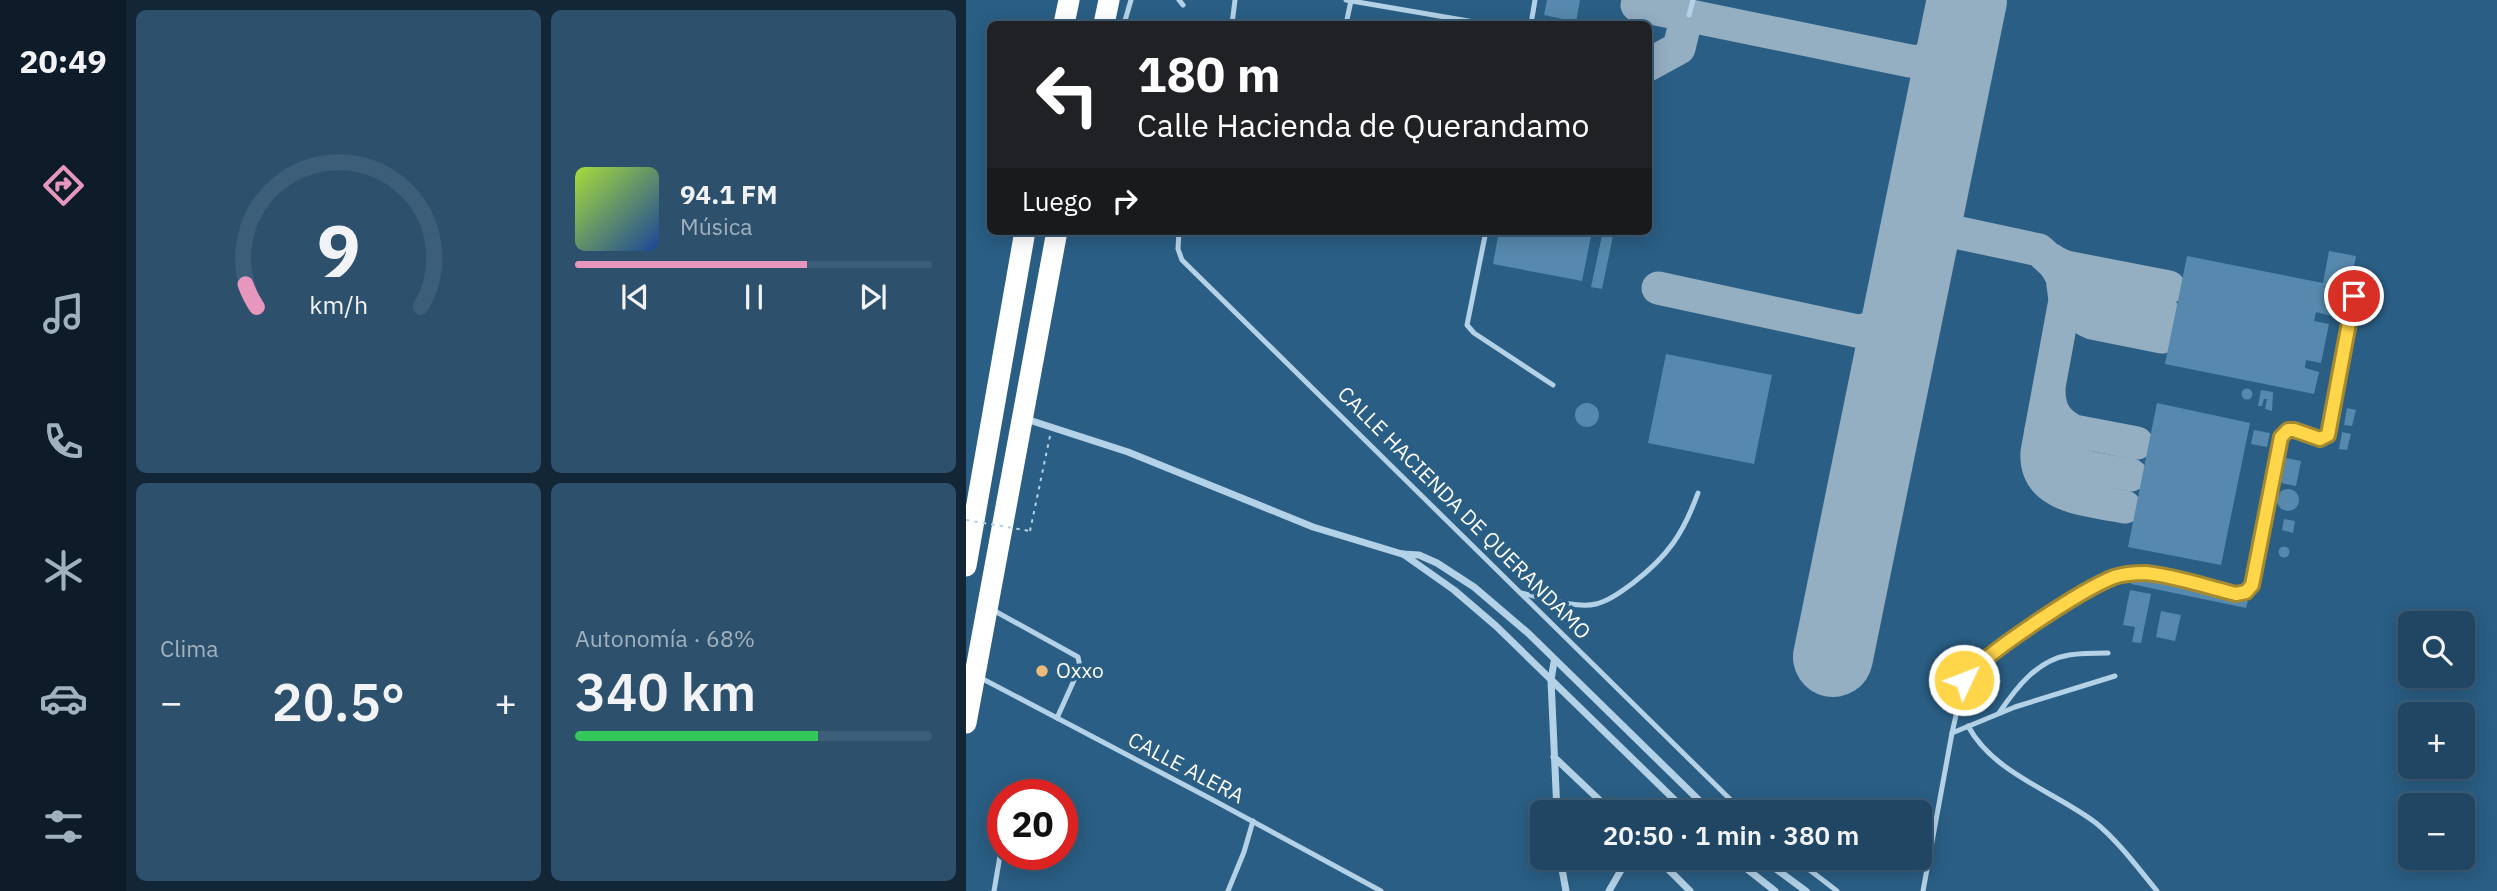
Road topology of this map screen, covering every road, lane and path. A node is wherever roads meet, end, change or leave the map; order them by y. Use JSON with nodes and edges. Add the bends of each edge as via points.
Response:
{"nodes":[{"id":1,"x":1069,"y":0,"type":"edge"},
{"id":2,"x":1109,"y":0,"type":"edge"},
{"id":3,"x":1131,"y":0,"type":"edge"},
{"id":4,"x":1235,"y":0,"type":"edge"},
{"id":5,"x":1346,"y":0,"type":"edge"},
{"id":6,"x":1535,"y":0,"type":"edge"},
{"id":7,"x":1693,"y":0,"type":"edge"},
{"id":8,"x":1352,"y":1,"type":"edge"},
{"id":9,"x":1689,"y":15,"type":"dead end"},
{"id":10,"x":1065,"y":21,"type":"edge"},
{"id":11,"x":1105,"y":21,"type":"edge"},
{"id":12,"x":1125,"y":21,"type":"edge"},
{"id":13,"x":1232,"y":21,"type":"edge"},
{"id":14,"x":1347,"y":21,"type":"edge"},
{"id":15,"x":1469,"y":21,"type":"edge"},
{"id":16,"x":1532,"y":21,"type":"edge"},
{"id":17,"x":1024,"y":235,"type":"edge"},
{"id":18,"x":1056,"y":235,"type":"edge"},
{"id":19,"x":1179,"y":235,"type":"edge"},
{"id":20,"x":1485,"y":235,"type":"edge"},
{"id":21,"x":2354,"y":296,"type":"dead end"},
{"id":22,"x":1553,"y":384,"type":"dead end"},
{"id":23,"x":1021,"y":418,"type":"junction"},
{"id":24,"x":1052,"y":426,"type":"junction"},
{"id":25,"x":1699,"y":493,"type":"dead end"},
{"id":26,"x":966,"y":520,"type":"edge"},
{"id":27,"x":1402,"y":554,"type":"junction"},
{"id":28,"x":966,"y":566,"type":"edge"},
{"id":29,"x":1521,"y":593,"type":"junction"},
{"id":30,"x":988,"y":607,"type":"junction"},
{"id":31,"x":2108,"y":653,"type":"dead end"},
{"id":32,"x":1554,"y":662,"type":"junction"},
{"id":33,"x":975,"y":676,"type":"junction"},
{"id":34,"x":2115,"y":676,"type":"dead end"},
{"id":35,"x":1552,"y":680,"type":"junction"},
{"id":36,"x":1999,"y":713,"type":"junction"},
{"id":37,"x":1057,"y":718,"type":"junction"},
{"id":38,"x":966,"y":723,"type":"edge"},
{"id":39,"x":1968,"y":726,"type":"junction"},
{"id":40,"x":1952,"y":733,"type":"junction"},
{"id":41,"x":1554,"y":757,"type":"junction"},
{"id":42,"x":1556,"y":800,"type":"edge"},
{"id":43,"x":1599,"y":800,"type":"edge"},
{"id":44,"x":1674,"y":800,"type":"edge"},
{"id":45,"x":1698,"y":800,"type":"edge"},
{"id":46,"x":1731,"y":800,"type":"edge"},
{"id":47,"x":1253,"y":821,"type":"junction"},
{"id":48,"x":998,"y":870,"type":"edge"},
{"id":49,"x":1562,"y":870,"type":"edge"},
{"id":50,"x":1621,"y":870,"type":"edge"},
{"id":51,"x":1669,"y":870,"type":"edge"},
{"id":52,"x":1748,"y":870,"type":"edge"},
{"id":53,"x":1777,"y":870,"type":"edge"},
{"id":54,"x":1810,"y":870,"type":"edge"},
{"id":55,"x":995,"y":891,"type":"edge"},
{"id":56,"x":1228,"y":891,"type":"edge"},
{"id":57,"x":1381,"y":891,"type":"edge"},
{"id":58,"x":1566,"y":891,"type":"edge"},
{"id":59,"x":1609,"y":891,"type":"edge"},
{"id":60,"x":1690,"y":891,"type":"edge"},
{"id":61,"x":1775,"y":891,"type":"edge"},
{"id":62,"x":1806,"y":891,"type":"edge"},
{"id":63,"x":1837,"y":891,"type":"edge"},
{"id":64,"x":1923,"y":891,"type":"edge"},
{"id":65,"x":2157,"y":891,"type":"edge"}],
"edges":[{"from":1,"to":10,"type":"highway"},
{"from":2,"to":11,"type":"highway"},
{"from":3,"to":12,"type":"lane"},
{"from":4,"to":13,"type":"lane"},
{"from":5,"to":8,"type":"lane"},
{"from":6,"to":16,"type":"lane"},
{"from":7,"to":9,"type":"lane"},
{"from":8,"to":14,"type":"lane"},
{"from":8,"to":15,"type":"lane"},
{"from":17,"to":28,"type":"highway"},
{"from":18,"to":23,"type":"highway"},
{"from":19,"to":29,"type":"lane","name":"CALLE HACIENDA DE QUERANDAMO","via":[[1182,260]]},
{"from":20,"to":22,"type":"lane","via":[[1467,325]]},
{"from":21,"to":40,"type":"lane","via":[[2328,435],[2320,439],[2288,430],[2281,437],[2249,589],[2236,594],[2145,573],[2117,576],[2090,589],[1970,671]]},
{"from":23,"to":24,"type":"street","name":"CALLE HACIENDA DE QUERANDAMO"},
{"from":23,"to":30,"type":"highway"},
{"from":24,"to":26,"type":"path","bridge":true,"via":[[1030,531]]},
{"from":24,"to":27,"type":"street","name":"CALLE HACIENDA DE QUERANDAMO","via":[[1313,527]]},
{"from":25,"to":29,"type":"lane","via":[[1664,557],[1621,591],[1584,605]]},
{"from":27,"to":32,"type":"street","name":"CALLE HACIENDA DE QUERANDAMO","via":[[1437,563],[1474,587]]},
{"from":27,"to":35,"type":"street","name":"CALLE HACIENDA DE QUERANDAMO","via":[[1454,590]]},
{"from":29,"to":46,"type":"lane","name":"CALLE HACIENDA DE QUERANDAMO"},
{"from":30,"to":33,"type":"highway"},
{"from":30,"to":37,"type":"lane","via":[[1078,657],[1080,667]]},
{"from":31,"to":36,"type":"lane","via":[[2068,654],[2051,661],[2031,674]]},
{"from":32,"to":35,"type":"street"},
{"from":32,"to":45,"type":"street","name":"CALLE HACIENDA DE QUERANDAMO"},
{"from":33,"to":37,"type":"lane","name":"CALLE ALERA"},
{"from":33,"to":38,"type":"highway"},
{"from":34,"to":36,"type":"lane"},
{"from":35,"to":41,"type":"street"},
{"from":35,"to":44,"type":"street","name":"CALLE HACIENDA DE QUERANDAMO"},
{"from":36,"to":39,"type":"lane"},
{"from":37,"to":47,"type":"lane","name":"CALLE ALERA"},
{"from":39,"to":40,"type":"lane"},
{"from":39,"to":65,"type":"lane","via":[[1986,752],[2096,823]]},
{"from":40,"to":64,"type":"lane"},
{"from":41,"to":42,"type":"street"},
{"from":41,"to":43,"type":"street"},
{"from":47,"to":56,"type":"lane"},
{"from":47,"to":57,"type":"lane","name":"CALLE ALERA"},
{"from":48,"to":55,"type":"lane"},
{"from":49,"to":58,"type":"street"},
{"from":50,"to":59,"type":"street"},
{"from":51,"to":60,"type":"street"},
{"from":52,"to":61,"type":"street"},
{"from":53,"to":62,"type":"street"},
{"from":54,"to":63,"type":"lane"}]}
